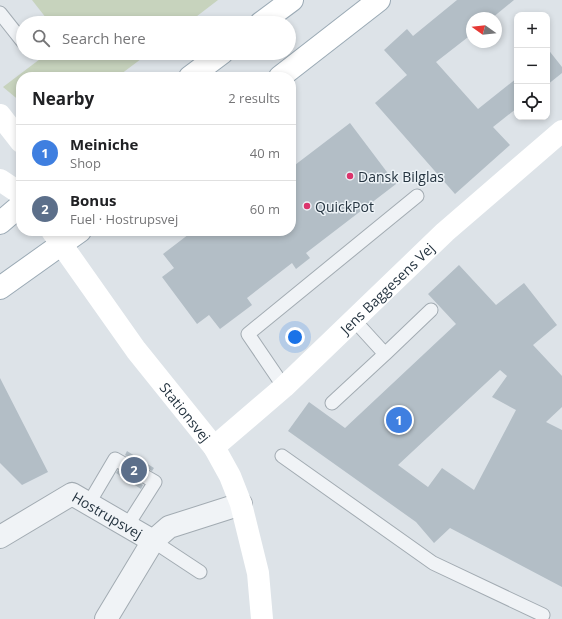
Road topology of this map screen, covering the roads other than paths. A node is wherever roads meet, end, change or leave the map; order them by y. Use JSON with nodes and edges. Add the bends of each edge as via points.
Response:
{"nodes":[{"id":1,"x":292,"y":0,"type":"edge"},
{"id":2,"x":379,"y":0,"type":"edge"},
{"id":3,"x":0,"y":13,"type":"edge"},
{"id":4,"x":270,"y":16,"type":"edge"},
{"id":5,"x":16,"y":33,"type":"edge"},
{"id":6,"x":213,"y":60,"type":"edge"},
{"id":7,"x":197,"y":72,"type":"edge"},
{"id":8,"x":286,"y":72,"type":"edge"},
{"id":9,"x":0,"y":115,"type":"edge"},
{"id":10,"x":562,"y":130,"type":"edge"},
{"id":11,"x":16,"y":136,"type":"edge"},
{"id":12,"x":0,"y":180,"type":"edge"},
{"id":13,"x":16,"y":191,"type":"edge"},
{"id":14,"x":417,"y":196,"type":"dead end"},
{"id":15,"x":16,"y":209,"type":"edge"},
{"id":16,"x":0,"y":223,"type":"edge"},
{"id":17,"x":57,"y":238,"type":"edge"},
{"id":18,"x":0,"y":288,"type":"edge"},
{"id":19,"x":431,"y":310,"type":"dead end"},
{"id":20,"x":354,"y":320,"type":"junction"},
{"id":21,"x":385,"y":354,"type":"junction"},
{"id":22,"x":284,"y":387,"type":"junction"},
{"id":23,"x":332,"y":403,"type":"dead end"},
{"id":24,"x":214,"y":447,"type":"junction"},
{"id":25,"x":282,"y":456,"type":"dead end"},
{"id":26,"x":89,"y":503,"type":"junction"},
{"id":27,"x":240,"y":504,"type":"junction"},
{"id":28,"x":127,"y":526,"type":"junction"},
{"id":29,"x":0,"y":537,"type":"edge"},
{"id":30,"x":153,"y":542,"type":"junction"},
{"id":31,"x":200,"y":572,"type":"dead end"},
{"id":32,"x":543,"y":615,"type":"dead end"},
{"id":33,"x":106,"y":619,"type":"edge"},
{"id":34,"x":262,"y":619,"type":"edge"}],
"edges":[{"from":1,"to":4,"type":"street"},
{"from":2,"to":8,"type":"street"},
{"from":3,"to":5,"type":"lane"},
{"from":6,"to":7,"type":"street"},
{"from":9,"to":11,"type":"street"},
{"from":10,"to":20,"type":"street","name":"Jens Baggesens Vej","via":[[445,232]]},
{"from":12,"to":13,"type":"street"},
{"from":14,"to":22,"type":"lane","via":[[248,334]]},
{"from":15,"to":16,"type":"street"},
{"from":17,"to":18,"type":"street"},
{"from":17,"to":24,"type":"street","name":"Stationsvej","via":[[136,350]]},
{"from":19,"to":21,"type":"lane"},
{"from":20,"to":21,"type":"lane"},
{"from":20,"to":22,"type":"street","name":"Jens Baggesens Vej"},
{"from":21,"to":23,"type":"lane"},
{"from":22,"to":24,"type":"street","name":"Jens Baggesens Vej"},
{"from":24,"to":27,"type":"street","name":"Stationsvej","via":[[230,476]]},
{"from":25,"to":32,"type":"lane","via":[[434,563]]},
{"from":26,"to":28,"type":"street","name":"Hostrupsvej"},
{"from":26,"to":28,"type":"lane","via":[[115,459],[155,482]]},
{"from":26,"to":29,"type":"street","name":"Hostrupsvej","via":[[72,494]]},
{"from":27,"to":30,"type":"street","name":"Hostrupsvej","via":[[169,527]]},
{"from":27,"to":34,"type":"street","name":"Stationsvej","via":[[258,573]]},
{"from":28,"to":30,"type":"street","name":"Hostrupsvej"},
{"from":30,"to":31,"type":"lane"},
{"from":30,"to":33,"type":"street","name":"Hostrupsvej"}]}
